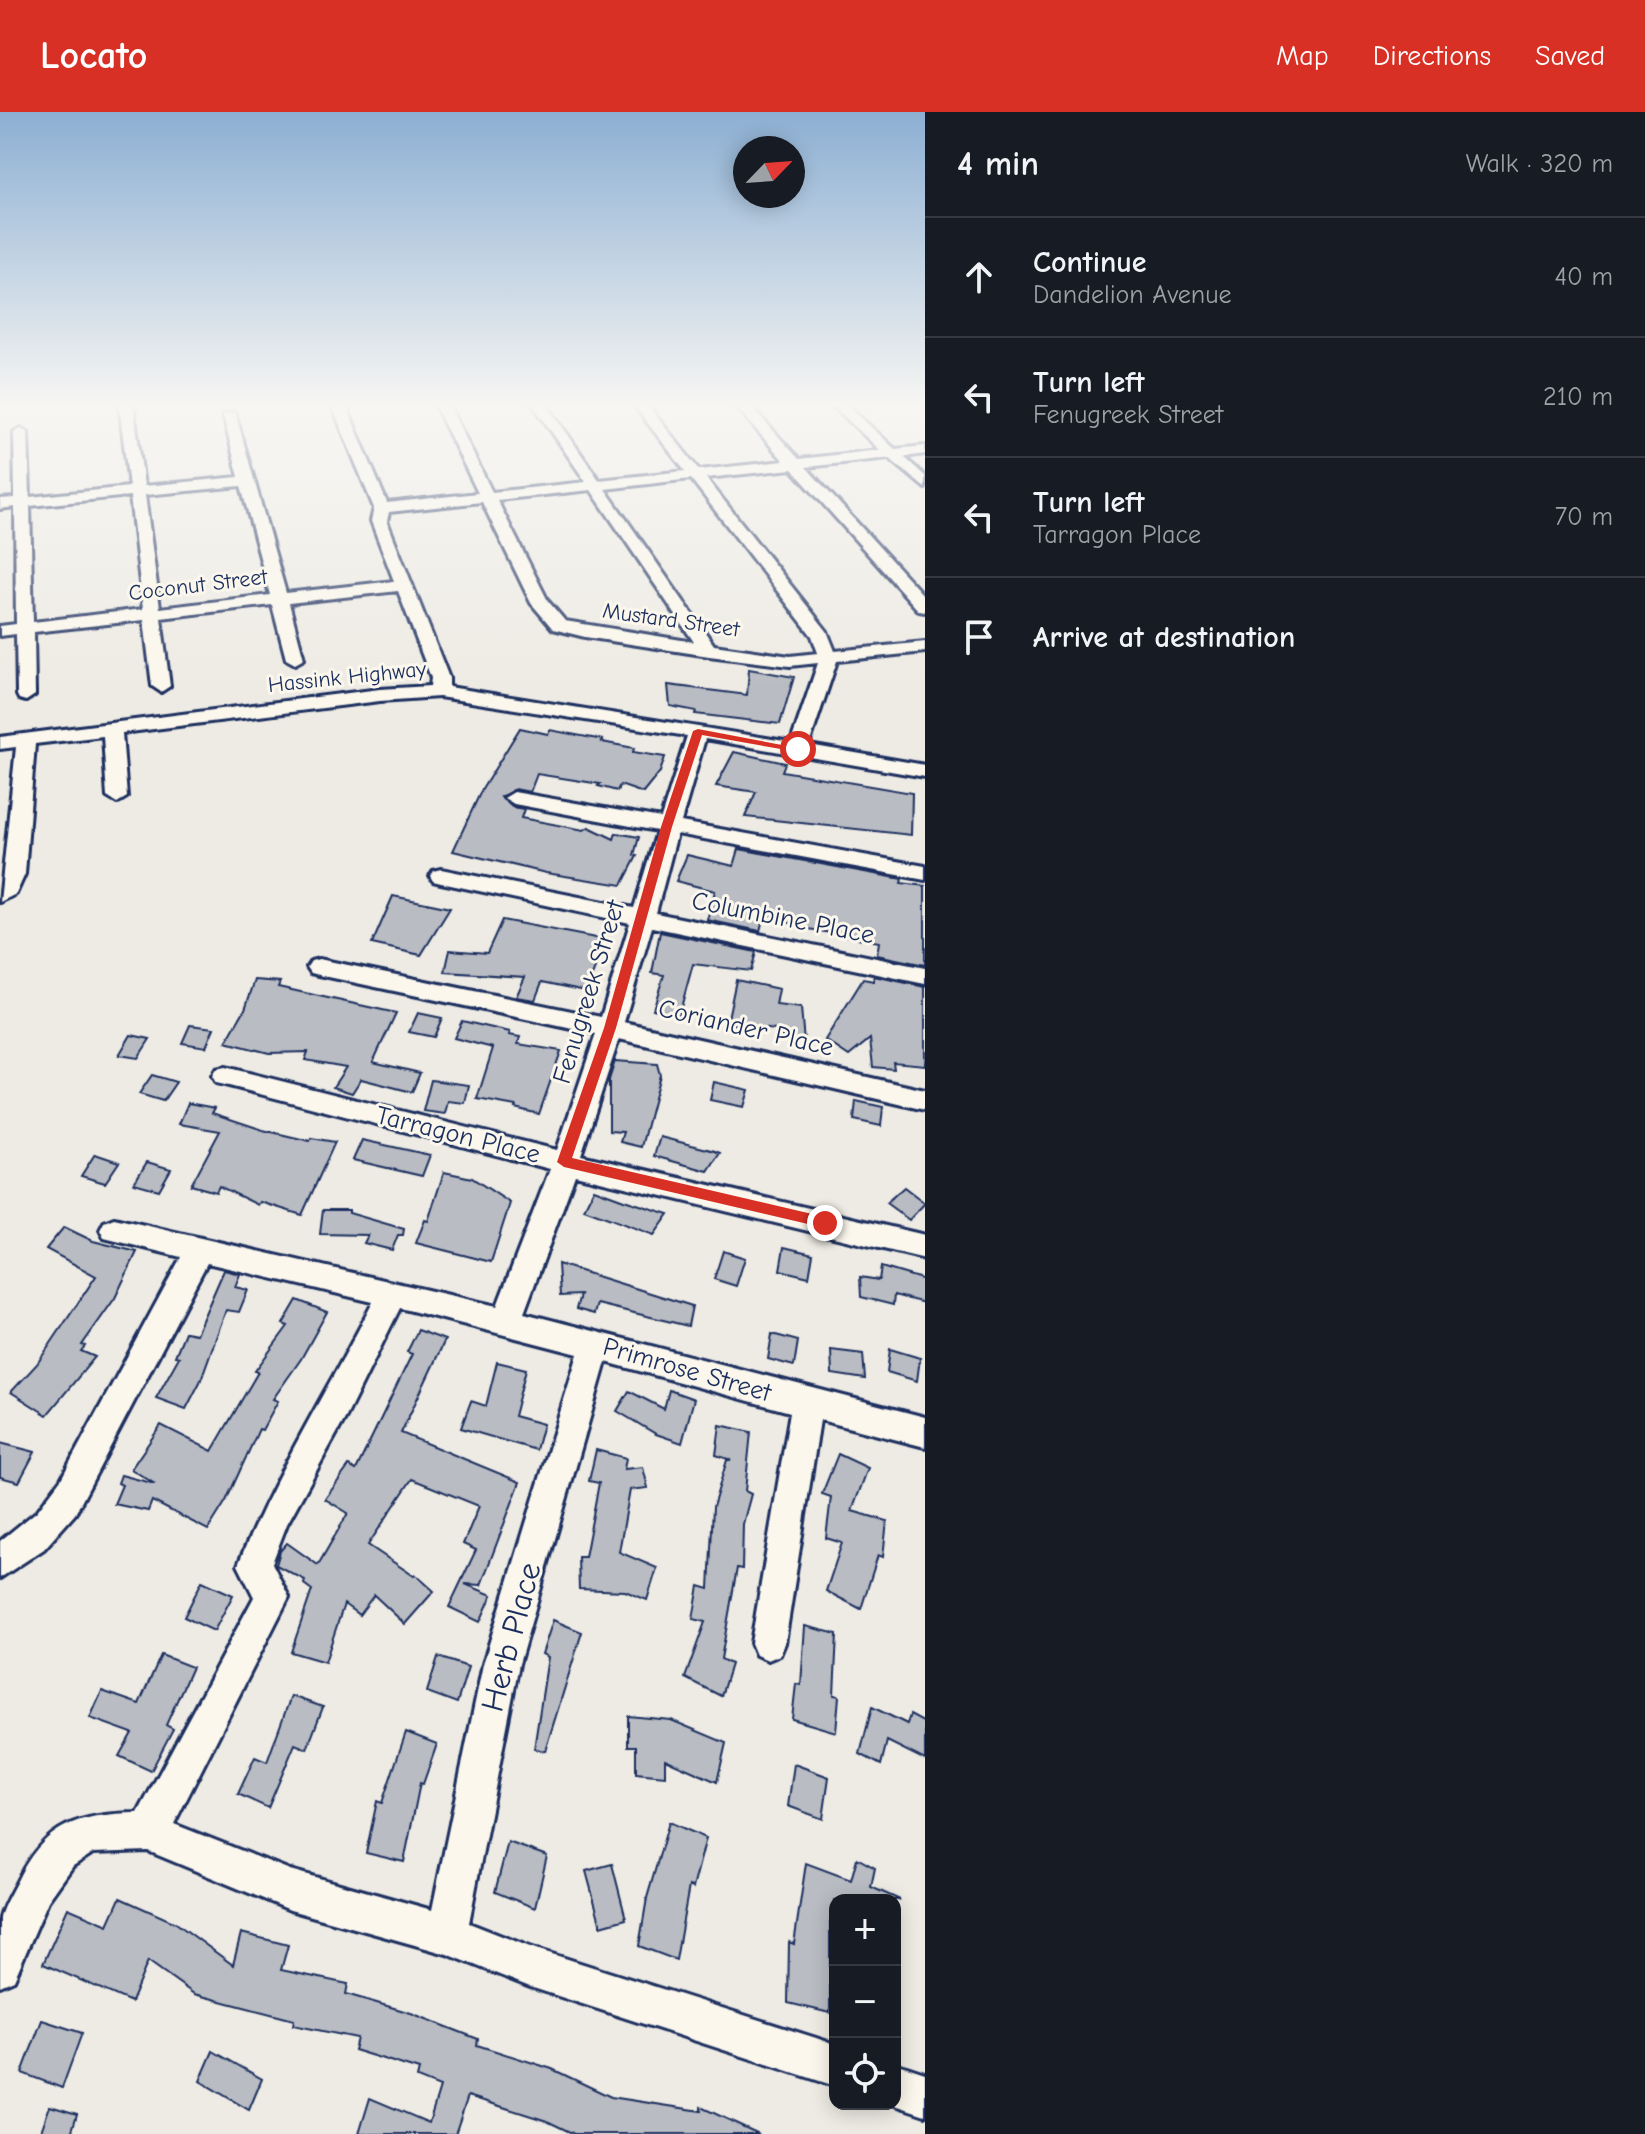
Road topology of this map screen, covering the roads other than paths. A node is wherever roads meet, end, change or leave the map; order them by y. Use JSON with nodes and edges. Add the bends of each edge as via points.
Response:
{"nodes":[{"id":1,"x":20,"y":497,"type":"edge"},
{"id":2,"x":73,"y":497,"type":"edge"},
{"id":3,"x":136,"y":497,"type":"edge"},
{"id":4,"x":250,"y":497,"type":"edge"},
{"id":5,"x":378,"y":497,"type":"edge"},
{"id":6,"x":476,"y":497,"type":"edge"},
{"id":7,"x":489,"y":497,"type":"edge"},
{"id":8,"x":603,"y":497,"type":"edge"},
{"id":9,"x":716,"y":497,"type":"edge"},
{"id":10,"x":827,"y":497,"type":"edge"},
{"id":11,"x":20,"y":502,"type":"junction"},
{"id":12,"x":0,"y":504,"type":"edge"},
{"id":13,"x":382,"y":508,"type":"junction"},
{"id":14,"x":402,"y":585,"type":"junction"},
{"id":15,"x":278,"y":600,"type":"junction"},
{"id":16,"x":925,"y":607,"type":"edge"},
{"id":17,"x":151,"y":615,"type":"junction"},
{"id":18,"x":24,"y":628,"type":"junction"},
{"id":19,"x":0,"y":631,"type":"edge"},
{"id":20,"x":925,"y":647,"type":"edge"},
{"id":21,"x":709,"y":651,"type":"junction"},
{"id":22,"x":295,"y":659,"type":"dead end"},
{"id":23,"x":829,"y":659,"type":"junction"},
{"id":24,"x":161,"y":686,"type":"dead end"},
{"id":25,"x":439,"y":691,"type":"junction"},
{"id":26,"x":26,"y":695,"type":"dead end"},
{"id":27,"x":112,"y":729,"type":"junction"},
{"id":28,"x":698,"y":731,"type":"junction"},
{"id":29,"x":26,"y":739,"type":"junction"},
{"id":30,"x":0,"y":743,"type":"edge"},
{"id":31,"x":798,"y":749,"type":"junction"},
{"id":32,"x":925,"y":771,"type":"edge"},
{"id":33,"x":117,"y":797,"type":"dead end"},
{"id":34,"x":514,"y":798,"type":"dead end"},
{"id":35,"x":667,"y":827,"type":"junction"},
{"id":36,"x":925,"y":873,"type":"edge"},
{"id":37,"x":441,"y":876,"type":"dead end"},
{"id":38,"x":0,"y":895,"type":"edge"},
{"id":39,"x":641,"y":918,"type":"junction"},
{"id":40,"x":319,"y":967,"type":"dead end"},
{"id":41,"x":925,"y":976,"type":"edge"},
{"id":42,"x":610,"y":1028,"type":"junction"},
{"id":43,"x":225,"y":1076,"type":"dead end"},
{"id":44,"x":925,"y":1100,"type":"edge"},
{"id":45,"x":564,"y":1162,"type":"junction"},
{"id":46,"x":114,"y":1230,"type":"dead end"},
{"id":47,"x":925,"y":1247,"type":"edge"},
{"id":48,"x":200,"y":1250,"type":"junction"},
{"id":49,"x":392,"y":1294,"type":"junction"},
{"id":50,"x":506,"y":1321,"type":"junction"},
{"id":51,"x":596,"y":1344,"type":"junction"},
{"id":52,"x":807,"y":1403,"type":"junction"},
{"id":53,"x":925,"y":1432,"type":"edge"},
{"id":54,"x":0,"y":1561,"type":"edge"},
{"id":55,"x":768,"y":1643,"type":"dead end"},
{"id":56,"x":149,"y":1832,"type":"junction"},
{"id":57,"x":447,"y":1934,"type":"junction"},
{"id":58,"x":0,"y":1966,"type":"edge"},
{"id":59,"x":829,"y":2063,"type":"edge"},
{"id":60,"x":901,"y":2086,"type":"edge"},
{"id":61,"x":925,"y":2094,"type":"edge"}],
"edges":[{"from":1,"to":11,"type":"street"},
{"from":2,"to":11,"type":"street"},
{"from":3,"to":17,"type":"street"},
{"from":4,"to":15,"type":"street"},
{"from":5,"to":13,"type":"street"},
{"from":6,"to":13,"type":"street"},
{"from":7,"to":21,"type":"street","name":"Mustard Street","via":[[553,621],[568,629]]},
{"from":8,"to":21,"type":"street"},
{"from":9,"to":23,"type":"street","via":[[813,624]]},
{"from":10,"to":16,"type":"street"},
{"from":11,"to":12,"type":"street"},
{"from":11,"to":18,"type":"street"},
{"from":13,"to":14,"type":"street","via":[[379,521]]},
{"from":14,"to":15,"type":"street","name":"Coconut Street"},
{"from":14,"to":25,"type":"street","via":[[440,678]]},
{"from":15,"to":17,"type":"street","name":"Coconut Street"},
{"from":15,"to":22,"type":"street"},
{"from":17,"to":18,"type":"street","name":"Coconut Street"},
{"from":17,"to":24,"type":"street"},
{"from":18,"to":19,"type":"street","name":"Coconut Street"},
{"from":18,"to":26,"type":"street"},
{"from":20,"to":23,"type":"street","name":"Mustard Street"},
{"from":21,"to":23,"type":"street","name":"Mustard Street","via":[[790,661]]},
{"from":23,"to":31,"type":"street"},
{"from":25,"to":27,"type":"street","name":"Hassink Highway"},
{"from":25,"to":28,"type":"street","name":"Hassink Highway"},
{"from":27,"to":29,"type":"street","name":"Hassink Highway"},
{"from":27,"to":33,"type":"street"},
{"from":28,"to":31,"type":"street","name":"Hassink Highway"},
{"from":28,"to":35,"type":"street","name":"Fenugreek Street"},
{"from":29,"to":30,"type":"street","name":"Hassink Highway"},
{"from":29,"to":38,"type":"street","via":[[14,874]]},
{"from":31,"to":32,"type":"street","name":"Hassink Highway"},
{"from":34,"to":35,"type":"street"},
{"from":35,"to":36,"type":"street"},
{"from":35,"to":39,"type":"street","name":"Fenugreek Street"},
{"from":37,"to":39,"type":"street","name":"Columbine Place"},
{"from":39,"to":41,"type":"street","name":"Columbine Place"},
{"from":39,"to":42,"type":"street","name":"Fenugreek Street"},
{"from":40,"to":42,"type":"street","name":"Coriander Place"},
{"from":42,"to":44,"type":"street","name":"Coriander Place"},
{"from":42,"to":45,"type":"street","name":"Fenugreek Street"},
{"from":43,"to":45,"type":"street","name":"Tarragon Place"},
{"from":45,"to":47,"type":"street","name":"Tarragon Place"},
{"from":45,"to":50,"type":"street","name":"Fenugreek Street"},
{"from":46,"to":48,"type":"street","name":"Primrose Street"},
{"from":48,"to":49,"type":"street","name":"Primrose Street"},
{"from":48,"to":54,"type":"street","via":[[72,1490],[37,1536]]},
{"from":49,"to":50,"type":"street","name":"Primrose Street"},
{"from":49,"to":56,"type":"street","via":[[262,1543],[255,1565],[272,1597]]},
{"from":50,"to":51,"type":"street","name":"Primrose Street"},
{"from":51,"to":52,"type":"street","name":"Primrose Street"},
{"from":51,"to":57,"type":"street","name":"Herb Place","via":[[501,1664]]},
{"from":52,"to":53,"type":"street","name":"Primrose Street"},
{"from":52,"to":55,"type":"street"},
{"from":56,"to":57,"type":"street","via":[[290,1890]]},
{"from":56,"to":58,"type":"street","via":[[92,1834],[71,1841],[50,1861]]},
{"from":57,"to":59,"type":"street","via":[[530,1967]]},
{"from":60,"to":61,"type":"street"}]}
